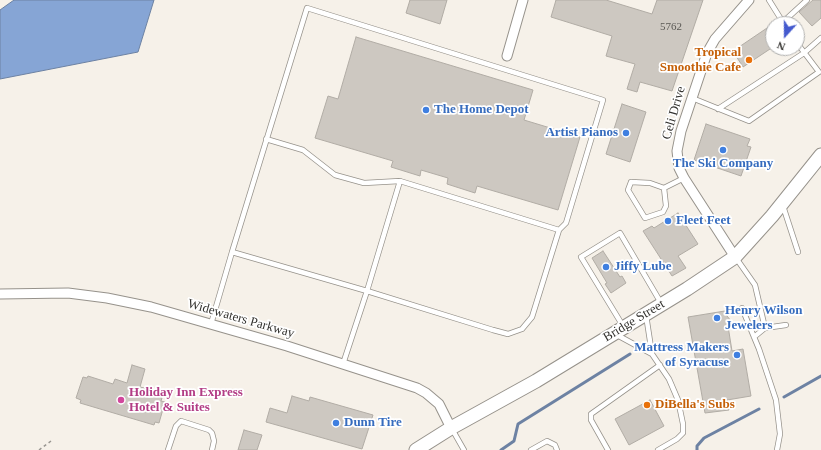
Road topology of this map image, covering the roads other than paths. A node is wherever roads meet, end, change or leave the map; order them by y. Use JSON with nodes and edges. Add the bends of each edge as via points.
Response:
{"nodes":[{"id":1,"x":523,"y":0,"type":"edge"},
{"id":2,"x":749,"y":0,"type":"edge"},
{"id":3,"x":768,"y":0,"type":"edge"},
{"id":4,"x":807,"y":0,"type":"edge"},
{"id":5,"x":779,"y":16,"type":"edge"},
{"id":6,"x":791,"y":16,"type":"edge"},
{"id":7,"x":821,"y":38,"type":"edge"},
{"id":8,"x":805,"y":52,"type":"edge"},
{"id":9,"x":805,"y":54,"type":"edge"},
{"id":10,"x":507,"y":56,"type":"dead end"},
{"id":11,"x":799,"y":56,"type":"edge"},
{"id":12,"x":820,"y":71,"type":"edge"},
{"id":13,"x":692,"y":98,"type":"junction"},
{"id":14,"x":718,"y":109,"type":"junction"},
{"id":15,"x":266,"y":139,"type":"junction"},
{"id":16,"x":821,"y":155,"type":"edge"},
{"id":17,"x":684,"y":178,"type":"junction"},
{"id":18,"x":400,"y":182,"type":"junction"},
{"id":19,"x":664,"y":188,"type":"junction"},
{"id":20,"x":783,"y":203,"type":"junction"},
{"id":21,"x":558,"y":230,"type":"junction"},
{"id":22,"x":232,"y":252,"type":"junction"},
{"id":23,"x":798,"y":252,"type":"dead end"},
{"id":24,"x":735,"y":256,"type":"junction"},
{"id":25,"x":366,"y":291,"type":"junction"},
{"id":26,"x":0,"y":294,"type":"edge"},
{"id":27,"x":661,"y":304,"type":"junction"},
{"id":28,"x":742,"y":308,"type":"dead end"},
{"id":29,"x":646,"y":314,"type":"junction"},
{"id":30,"x":211,"y":324,"type":"junction"},
{"id":31,"x":786,"y":325,"type":"dead end"},
{"id":32,"x":765,"y":328,"type":"junction"},
{"id":33,"x":618,"y":331,"type":"junction"},
{"id":34,"x":754,"y":337,"type":"junction"},
{"id":35,"x":652,"y":354,"type":"junction"},
{"id":36,"x":343,"y":364,"type":"junction"},
{"id":37,"x":660,"y":365,"type":"junction"},
{"id":38,"x":451,"y":428,"type":"junction"},
{"id":39,"x":168,"y":450,"type":"edge"},
{"id":40,"x":212,"y":450,"type":"edge"},
{"id":41,"x":416,"y":450,"type":"edge"},
{"id":42,"x":464,"y":450,"type":"edge"},
{"id":43,"x":531,"y":450,"type":"edge"},
{"id":44,"x":557,"y":450,"type":"edge"},
{"id":45,"x":608,"y":450,"type":"edge"},
{"id":46,"x":658,"y":450,"type":"edge"},
{"id":47,"x":777,"y":450,"type":"edge"}],
"edges":[{"from":1,"to":10,"type":"street"},
{"from":2,"to":13,"type":"street","name":"Celi Drive","via":[[715,39],[707,53]]},
{"from":3,"to":5,"type":"lane"},
{"from":4,"to":6,"type":"lane"},
{"from":7,"to":8,"type":"lane"},
{"from":9,"to":12,"type":"lane"},
{"from":11,"to":14,"type":"lane"},
{"from":12,"to":14,"type":"lane","via":[[749,121]]},
{"from":13,"to":14,"type":"lane"},
{"from":13,"to":17,"type":"street","name":"Celi Drive","via":[[677,151],[679,168]]},
{"from":15,"to":18,"type":"lane","via":[[303,150],[335,175],[364,183]]},
{"from":15,"to":21,"type":"lane","via":[[307,8],[315,10],[603,100],[566,223]]},
{"from":15,"to":22,"type":"lane"},
{"from":16,"to":20,"type":"main road","name":"Bridge Street"},
{"from":17,"to":19,"type":"lane"},
{"from":17,"to":24,"type":"street","name":"Celi Drive"},
{"from":18,"to":21,"type":"lane"},
{"from":18,"to":25,"type":"lane"},
{"from":19,"to":19,"type":"lane","via":[[650,183],[631,182],[628,190],[645,218],[649,218],[665,209]]},
{"from":20,"to":23,"type":"lane"},
{"from":20,"to":24,"type":"main road","name":"Bridge Street"},
{"from":21,"to":25,"type":"lane","via":[[532,316],[522,329],[508,334]]},
{"from":22,"to":25,"type":"lane"},
{"from":22,"to":30,"type":"lane"},
{"from":24,"to":27,"type":"main road","name":"Bridge Street"},
{"from":24,"to":32,"type":"lane","via":[[755,285]]},
{"from":25,"to":36,"type":"lane"},
{"from":26,"to":30,"type":"street","name":"Widewaters Parkway","via":[[68,293],[107,298]]},
{"from":27,"to":29,"type":"main road","name":"Bridge Street"},
{"from":27,"to":33,"type":"lane","via":[[620,234],[581,257]]},
{"from":28,"to":34,"type":"lane"},
{"from":29,"to":33,"type":"main road","name":"Bridge Street"},
{"from":29,"to":35,"type":"lane"},
{"from":30,"to":36,"type":"street","name":"Widewaters Parkway"},
{"from":31,"to":32,"type":"lane"},
{"from":32,"to":34,"type":"lane"},
{"from":33,"to":35,"type":"lane"},
{"from":33,"to":38,"type":"main road","name":"Bridge Street","via":[[506,399]]},
{"from":34,"to":47,"type":"lane","via":[[776,400],[780,434]]},
{"from":35,"to":37,"type":"lane"},
{"from":36,"to":38,"type":"street","name":"Widewaters Parkway","via":[[426,393],[439,404]]},
{"from":37,"to":45,"type":"lane","via":[[591,414],[591,420]]},
{"from":37,"to":46,"type":"lane","via":[[678,400],[683,433]]},
{"from":38,"to":41,"type":"main road","name":"Bridge Street"},
{"from":38,"to":42,"type":"lane"},
{"from":39,"to":40,"type":"lane","via":[[176,426],[181,421],[209,430],[214,441]]},
{"from":43,"to":44,"type":"lane","via":[[547,441],[555,445]]}]}
